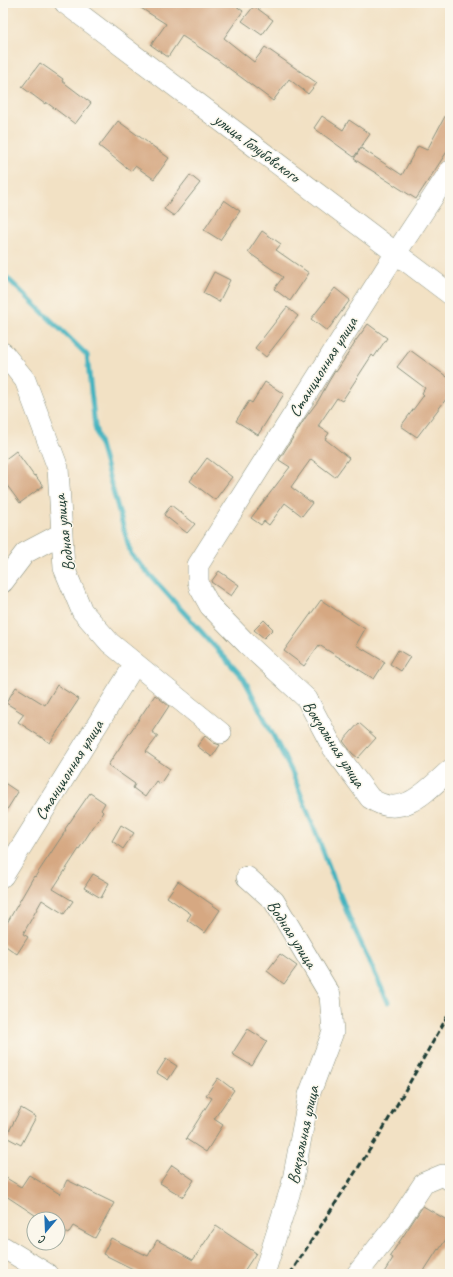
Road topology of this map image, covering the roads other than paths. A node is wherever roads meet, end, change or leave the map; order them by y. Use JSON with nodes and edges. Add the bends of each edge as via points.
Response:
{"nodes":[{"id":1,"x":65,"y":3,"type":"edge"},
{"id":2,"x":450,"y":171,"type":"edge"},
{"id":3,"x":396,"y":253,"type":"junction"},
{"id":4,"x":450,"y":294,"type":"edge"},
{"id":5,"x":3,"y":353,"type":"edge"},
{"id":6,"x":61,"y":534,"type":"junction"},
{"id":7,"x":198,"y":565,"type":"joint"},
{"id":8,"x":3,"y":582,"type":"edge"},
{"id":9,"x":135,"y":664,"type":"junction"},
{"id":10,"x":221,"y":733,"type":"dead end"},
{"id":11,"x":450,"y":770,"type":"edge"},
{"id":12,"x":3,"y":876,"type":"edge"},
{"id":13,"x":247,"y":876,"type":"dead end"},
{"id":14,"x":330,"y":995,"type":"joint"},
{"id":15,"x":446,"y":1178,"type":"edge"},
{"id":16,"x":3,"y":1247,"type":"edge"},
{"id":17,"x":47,"y":1274,"type":"edge"},
{"id":18,"x":264,"y":1274,"type":"edge"},
{"id":19,"x":357,"y":1274,"type":"edge"}],
"edges":[{"from":1,"to":3,"type":"street","name":"улица Голубовского"},
{"from":2,"to":3,"type":"street","name":"Станционная улица"},
{"from":3,"to":4,"type":"street","name":"улица Голубовского"},
{"from":3,"to":7,"type":"street","name":"Станционная улица"},
{"from":5,"to":6,"type":"street","name":"Водная улица","via":[[25,380],[58,468]]},
{"from":6,"to":8,"type":"street","via":[[25,554]]},
{"from":6,"to":9,"type":"street","name":"Водная улица","via":[[64,568],[82,611],[110,643]]},
{"from":7,"to":11,"type":"street","name":"Вокзальная улица","via":[[198,582],[210,606],[307,699],[333,748],[370,798],[394,807],[407,804]]},
{"from":9,"to":10,"type":"street","name":"Водная улица"},
{"from":9,"to":12,"type":"street","name":"Станционная улица"},
{"from":13,"to":14,"type":"street","name":"Водная улица","via":[[274,901]]},
{"from":14,"to":18,"type":"street","name":"Вокзальная улица","via":[[333,1032],[309,1095],[292,1185]]},
{"from":15,"to":19,"type":"street","via":[[424,1183],[401,1218]]},
{"from":16,"to":17,"type":"street"}]}
